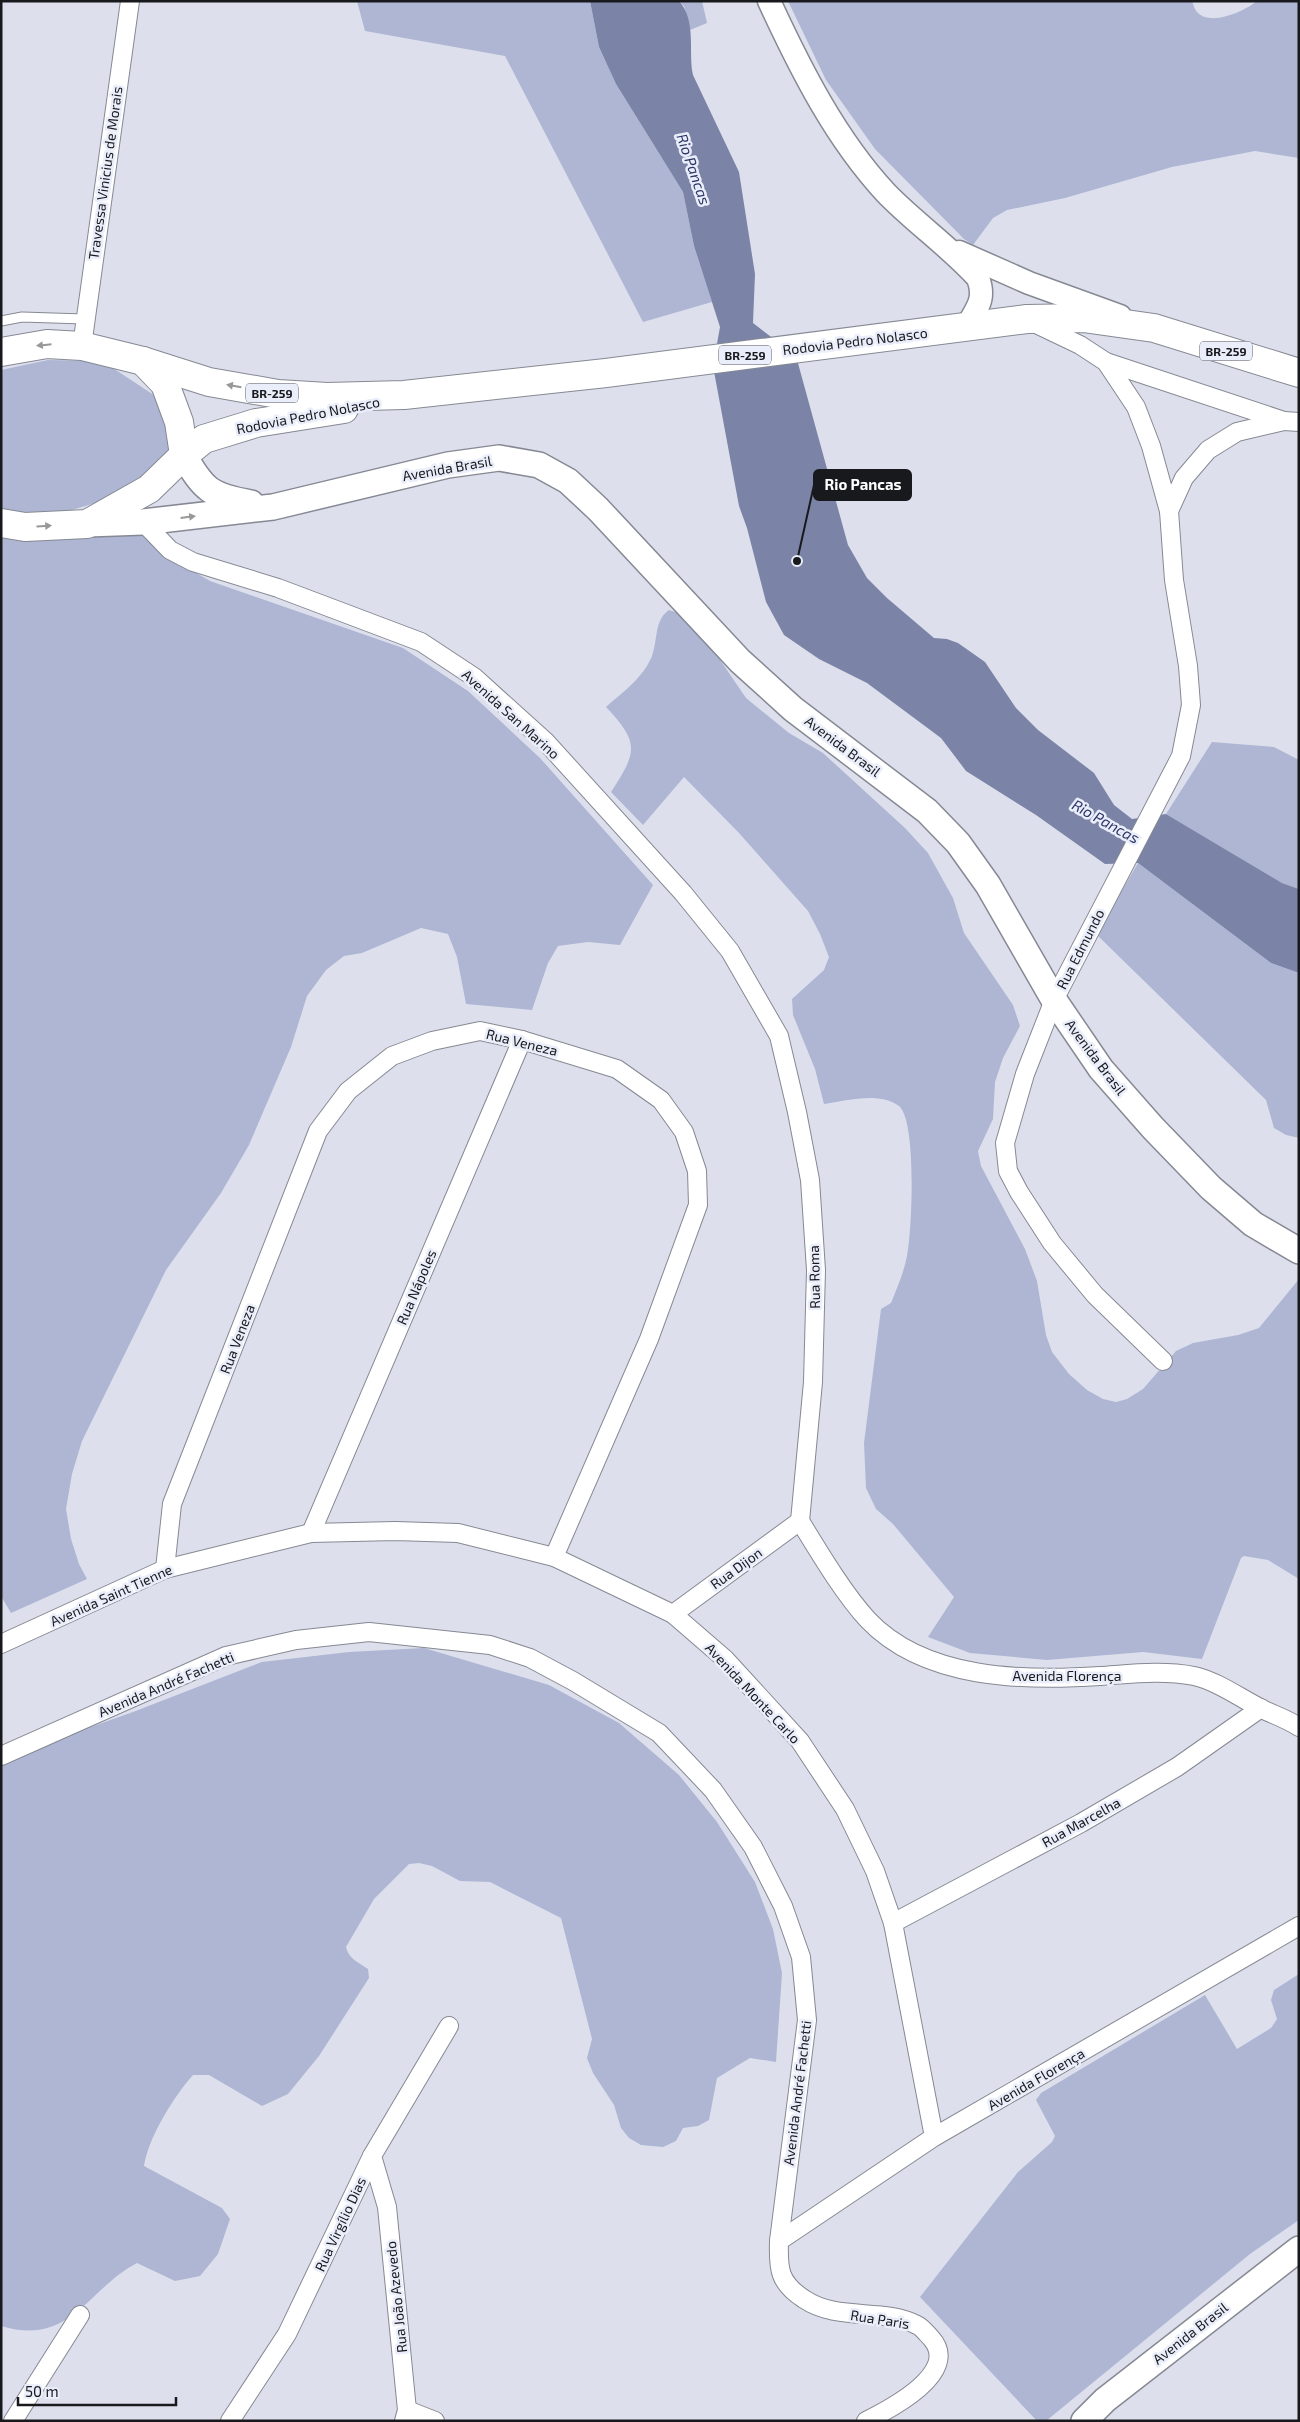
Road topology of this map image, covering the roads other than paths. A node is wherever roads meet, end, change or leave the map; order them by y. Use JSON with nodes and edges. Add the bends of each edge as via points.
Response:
{"nodes":[{"id":1,"x":130,"y":1,"type":"edge"},
{"id":2,"x":769,"y":1,"type":"edge"},
{"id":3,"x":943,"y":244,"type":"junction"},
{"id":4,"x":84,"y":319,"type":"junction"},
{"id":5,"x":1027,"y":319,"type":"junction"},
{"id":6,"x":1,"y":321,"type":"edge"},
{"id":7,"x":967,"y":326,"type":"junction"},
{"id":8,"x":1154,"y":328,"type":"junction"},
{"id":9,"x":82,"y":346,"type":"junction"},
{"id":10,"x":1,"y":352,"type":"edge"},
{"id":11,"x":143,"y":361,"type":"junction"},
{"id":12,"x":1106,"y":362,"type":"junction"},
{"id":13,"x":1299,"y":374,"type":"edge"},
{"id":14,"x":404,"y":395,"type":"junction"},
{"id":15,"x":1291,"y":421,"type":"edge"},
{"id":16,"x":184,"y":455,"type":"junction"},
{"id":17,"x":273,"y":507,"type":"junction"},
{"id":18,"x":1169,"y":511,"type":"junction"},
{"id":19,"x":143,"y":522,"type":"junction"},
{"id":20,"x":1,"y":523,"type":"edge"},
{"id":21,"x":87,"y":524,"type":"junction"},
{"id":22,"x":1054,"y":1000,"type":"junction"},
{"id":23,"x":779,"y":1036,"type":"joint"},
{"id":24,"x":522,"y":1040,"type":"junction"},
{"id":25,"x":1299,"y":1251,"type":"edge"},
{"id":26,"x":1163,"y":1361,"type":"dead end"},
{"id":27,"x":800,"y":1521,"type":"junction"},
{"id":28,"x":311,"y":1533,"type":"junction"},
{"id":29,"x":554,"y":1557,"type":"junction"},
{"id":30,"x":165,"y":1569,"type":"junction"},
{"id":31,"x":673,"y":1614,"type":"junction"},
{"id":32,"x":1,"y":1644,"type":"edge"},
{"id":33,"x":1261,"y":1708,"type":"junction"},
{"id":34,"x":1299,"y":1727,"type":"edge"},
{"id":35,"x":1,"y":1756,"type":"edge"},
{"id":36,"x":894,"y":1923,"type":"junction"},
{"id":37,"x":1299,"y":1926,"type":"edge"},
{"id":38,"x":449,"y":2026,"type":"dead end"},
{"id":39,"x":934,"y":2138,"type":"junction"},
{"id":40,"x":372,"y":2156,"type":"junction"},
{"id":41,"x":779,"y":2241,"type":"junction"},
{"id":42,"x":1299,"y":2249,"type":"edge"},
{"id":43,"x":80,"y":2315,"type":"dead end"},
{"id":44,"x":406,"y":2415,"type":"edge"},
{"id":45,"x":13,"y":2421,"type":"edge"},
{"id":46,"x":230,"y":2421,"type":"edge"},
{"id":47,"x":435,"y":2421,"type":"edge"},
{"id":48,"x":866,"y":2421,"type":"edge"},
{"id":49,"x":1084,"y":2421,"type":"edge"}],
"edges":[{"from":1,"to":4,"type":"street","name":"Travessa Vinicius de Morais"},
{"from":2,"to":3,"type":"street","via":[[810,84],[852,152],[886,193]]},
{"from":3,"to":7,"type":"street","via":[[972,272],[982,287],[982,299]]},
{"from":3,"to":8,"type":"street","via":[[1030,283]]},
{"from":4,"to":6,"type":"lane","via":[[22,317]]},
{"from":4,"to":9,"type":"street","name":"Travessa Vinicius de Morais"},
{"from":5,"to":7,"type":"highway","name":"Rodovia Pedro Nolasco","number":"BR-259"},
{"from":5,"to":8,"type":"highway","name":"Rodovia Pedro Nolasco","number":"BR-259","via":[[1083,318]]},
{"from":5,"to":12,"type":"street","via":[[1080,345]]},
{"from":7,"to":14,"type":"highway","name":"Rodovia Pedro Nolasco","number":"BR-259","via":[[606,373]]},
{"from":8,"to":13,"type":"highway","name":"Rodovia Pedro Nolasco","number":"BR-259"},
{"from":9,"to":10,"type":"highway","name":"Rodovia Pedro Nolasco","number":"BR-259","one_way":true,"via":[[47,344]]},
{"from":9,"to":11,"type":"highway","name":"Rodovia Pedro Nolasco","number":"BR-259"},
{"from":14,"to":11,"type":"highway","name":"Rodovia Pedro Nolasco","number":"BR-259","one_way":true,"via":[[327,397],[278,394],[208,382]]},
{"from":11,"to":16,"type":"highway","via":[[165,384],[179,422]]},
{"from":12,"to":15,"type":"street"},
{"from":12,"to":18,"type":"street","name":"Rua Edmundo","via":[[1136,407],[1151,446]]},
{"from":14,"to":16,"type":"highway","name":"Rodovia Pedro Nolasco","number":"BR-259","via":[[358,407],[256,423],[204,440]]},
{"from":15,"to":18,"type":"street","via":[[1237,432],[1208,450],[1184,478]]},
{"from":16,"to":17,"type":"main road","name":"Avenida Brasil","via":[[196,477],[224,499]]},
{"from":16,"to":21,"type":"highway","name":"Rodovia Pedro Nolasco","number":"BR-259","via":[[149,490]]},
{"from":19,"to":17,"type":"main road","name":"Avenida Brasil","one_way":true},
{"from":17,"to":22,"type":"main road","name":"Avenida Brasil","via":[[448,465],[499,458],[539,465],[568,481],[740,661],[793,709],[889,780],[958,843],[988,885]]},
{"from":18,"to":22,"type":"street","name":"Rua Edmundo","via":[[1174,580],[1191,705],[1181,756]]},
{"from":19,"to":21,"type":"main road","name":"Avenida Brasil"},
{"from":19,"to":23,"type":"street","name":"Avenida San Marino","via":[[170,550],[193,562],[278,588],[420,642],[474,677],[546,742],[683,893],[730,951]]},
{"from":20,"to":21,"type":"highway","name":"Rodovia Pedro Nolasco","number":"BR-259","one_way":true,"via":[[24,527]]},
{"from":22,"to":25,"type":"main road","name":"Avenida Brasil","via":[[1101,1069],[1211,1188],[1253,1224]]},
{"from":22,"to":26,"type":"street","name":"Rua Edmundo","via":[[1025,1074],[1005,1143],[1008,1171],[1052,1243],[1095,1295]]},
{"from":23,"to":27,"type":"street","name":"Rua Roma","via":[[810,1180],[816,1270],[813,1382]]},
{"from":24,"to":28,"type":"street","name":"Rua Nápoles"},
{"from":24,"to":29,"type":"street","name":"Rua Veneza","via":[[617,1069],[661,1100],[684,1132],[697,1171],[698,1205],[652,1330]]},
{"from":24,"to":30,"type":"street","name":"Rua Veneza","via":[[480,1031],[432,1041],[392,1056],[348,1091],[318,1131],[172,1504]]},
{"from":27,"to":31,"type":"street","name":"Rua Dijon"},
{"from":27,"to":33,"type":"street","name":"Avenida Florença","via":[[869,1621],[907,1651],[958,1669],[1023,1677],[1154,1672],[1195,1676]]},
{"from":28,"to":29,"type":"street","name":"Avenida Monte Carlo","via":[[458,1533]]},
{"from":28,"to":30,"type":"street","name":"Avenida Saint Tienne"},
{"from":29,"to":31,"type":"street","name":"Avenida Monte Carlo"},
{"from":30,"to":32,"type":"street","name":"Avenida Saint Tienne"},
{"from":31,"to":36,"type":"street","name":"Avenida Monte Carlo","via":[[725,1659],[800,1741],[845,1809],[875,1871]]},
{"from":33,"to":34,"type":"street","name":"Avenida Florença"},
{"from":33,"to":36,"type":"street","name":"Rua Marcelha","via":[[1177,1767],[1082,1823]]},
{"from":35,"to":41,"type":"street","name":"Avenida André Fachetti","via":[[226,1656],[296,1640],[369,1632],[490,1645],[530,1658],[659,1733],[713,1790],[753,1847],[783,1906],[801,1957],[807,2020]]},
{"from":36,"to":39,"type":"street","name":"Avenida Monte Carlo"},
{"from":37,"to":39,"type":"street","name":"Avenida Florença"},
{"from":38,"to":40,"type":"street","name":"Rua Virgílio Dias"},
{"from":39,"to":41,"type":"street","name":"Avenida Florença"},
{"from":40,"to":44,"type":"street","name":"Rua João Azevedo","via":[[387,2207]]},
{"from":40,"to":46,"type":"street","name":"Rua Virgílio Dias","via":[[287,2334]]},
{"from":41,"to":48,"type":"street","name":"Rua Paris","via":[[778,2265],[784,2280],[792,2292],[813,2306],[919,2325],[935,2343],[938,2353],[934,2373],[922,2386],[888,2410]]},
{"from":42,"to":49,"type":"main road","name":"Avenida Brasil","via":[[1105,2400]]},
{"from":43,"to":45,"type":"street"},
{"from":44,"to":47,"type":"street","name":"Rua João Azevedo"}]}
